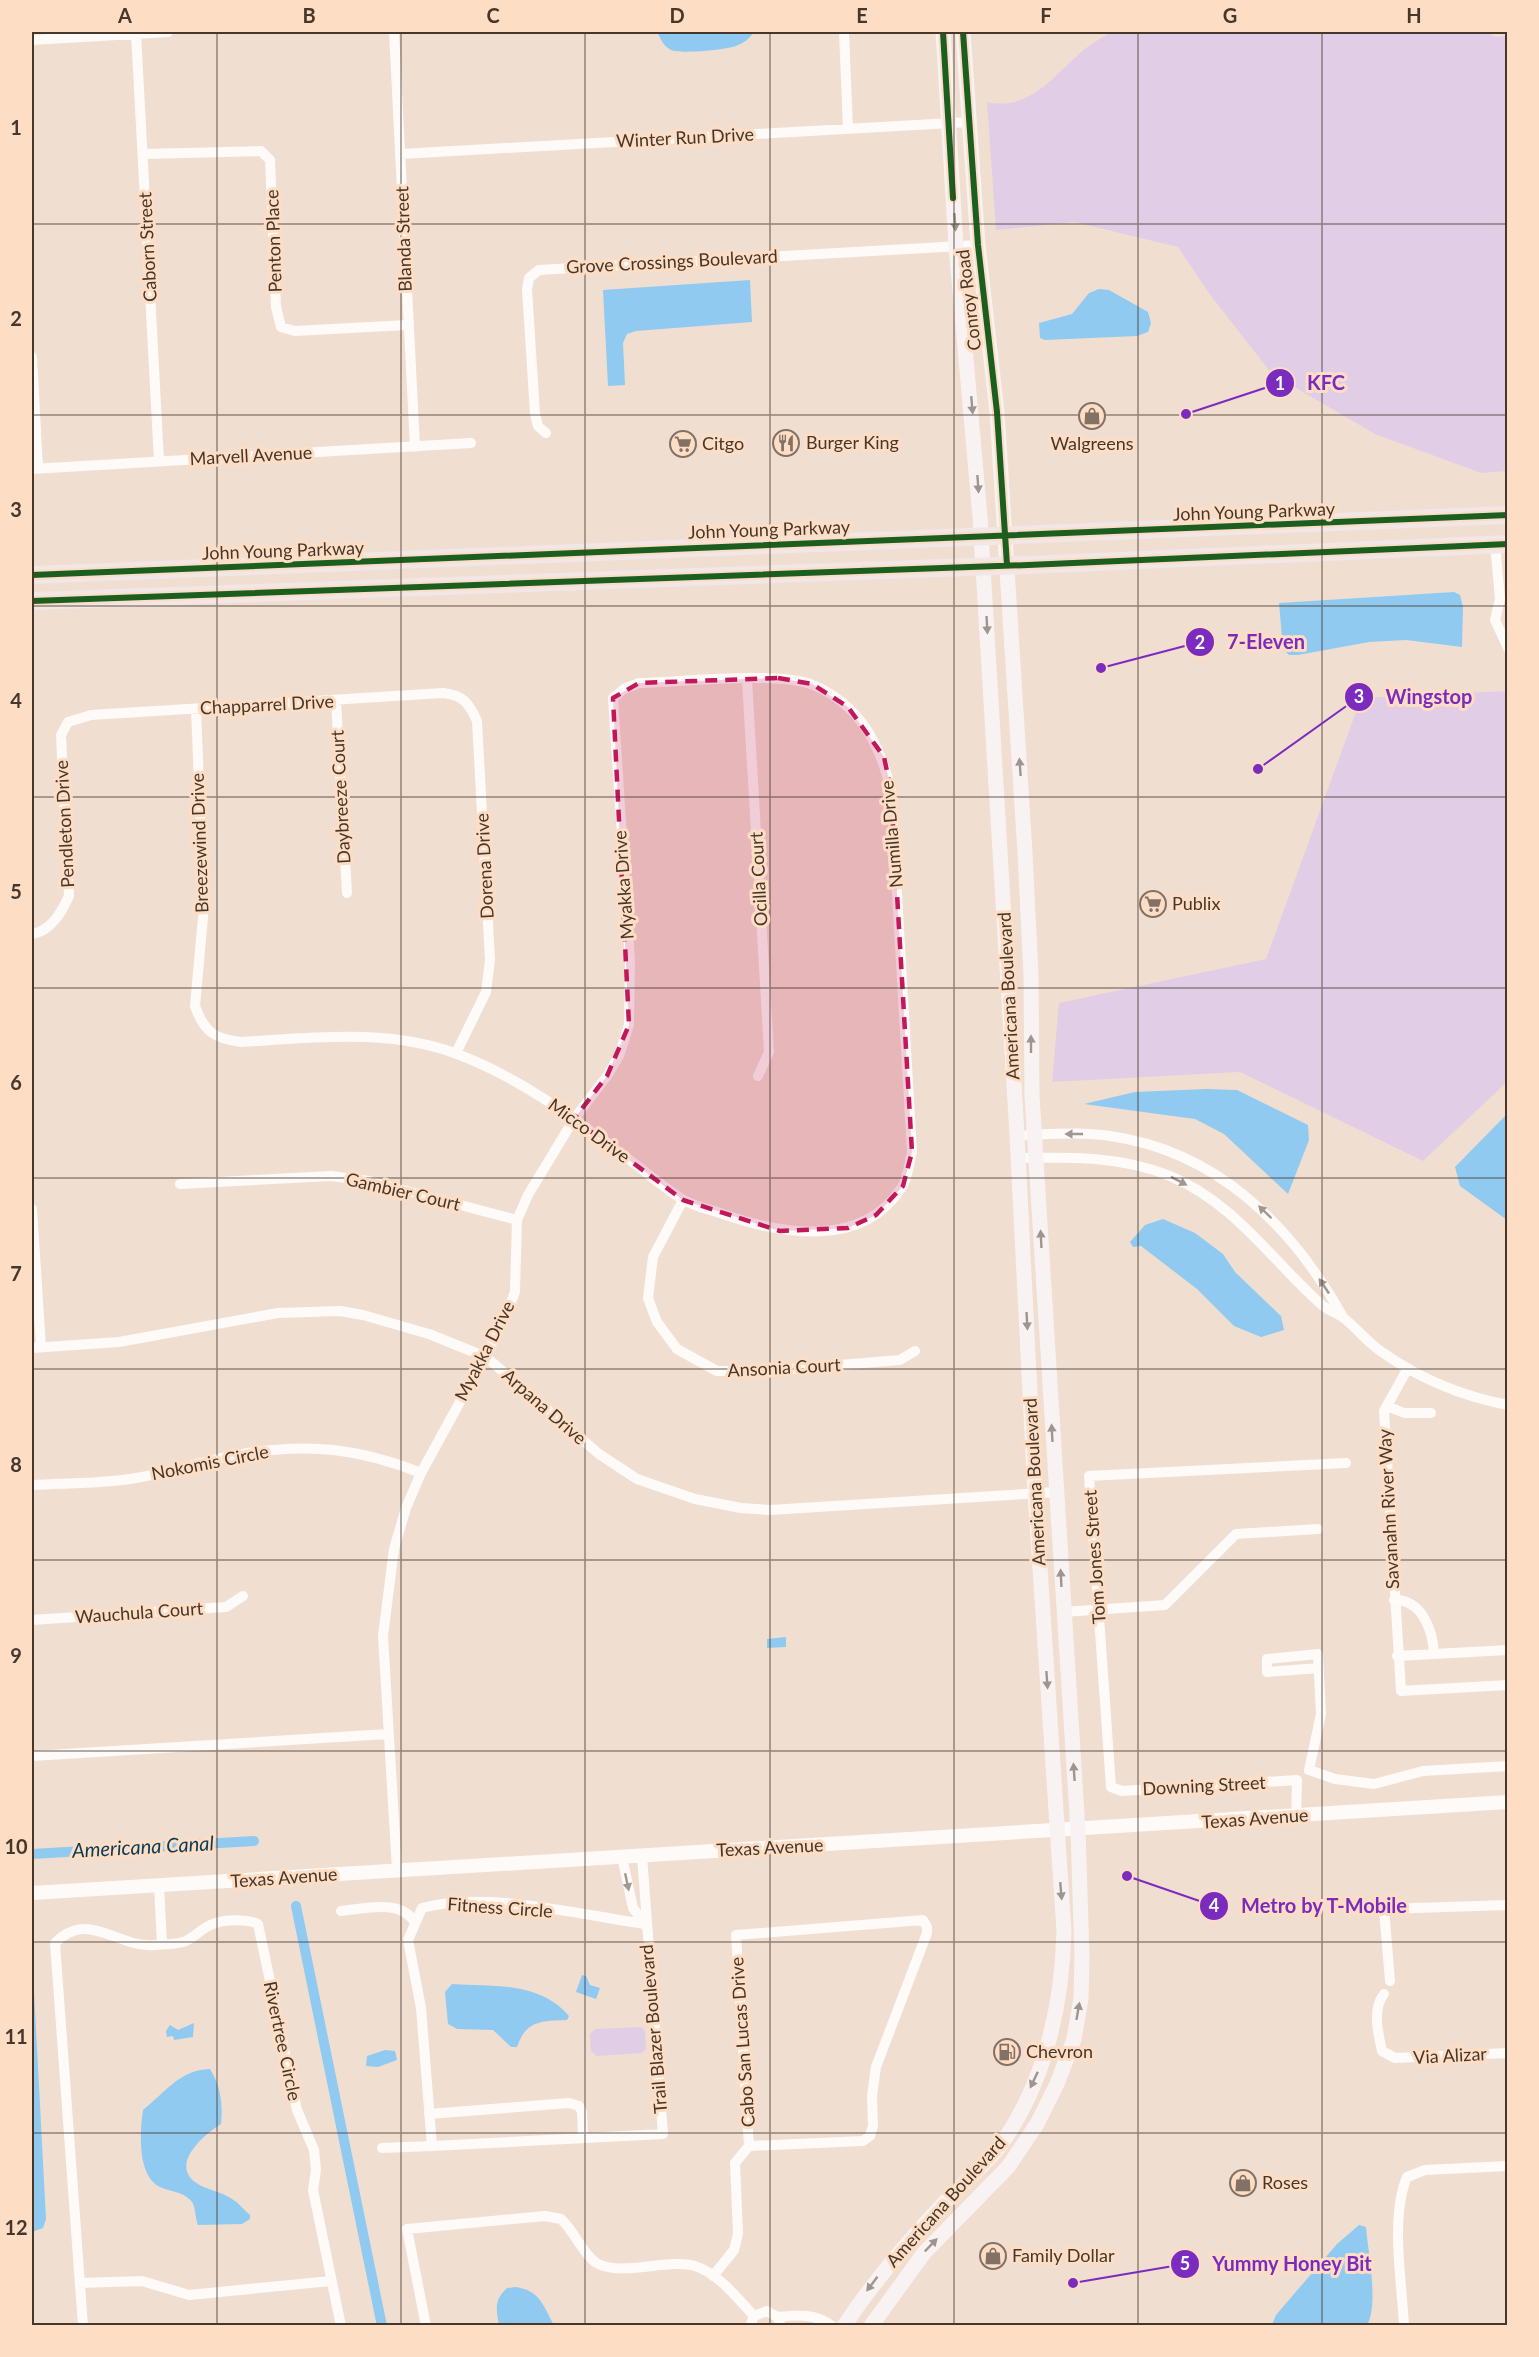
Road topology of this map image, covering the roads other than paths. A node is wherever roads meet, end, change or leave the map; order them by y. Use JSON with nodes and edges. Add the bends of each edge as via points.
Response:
{"nodes":[{"id":1,"x":168,"y":32,"type":"edge"},
{"id":2,"x":394,"y":32,"type":"edge"},
{"id":3,"x":844,"y":32,"type":"edge"},
{"id":4,"x":943,"y":32,"type":"edge"},
{"id":5,"x":963,"y":32,"type":"edge"},
{"id":6,"x":136,"y":33,"type":"junction"},
{"id":7,"x":32,"y":40,"type":"edge"},
{"id":8,"x":969,"y":122,"type":"junction"},
{"id":9,"x":948,"y":123,"type":"junction"},
{"id":10,"x":848,"y":129,"type":"junction"},
{"id":11,"x":143,"y":154,"type":"junction"},
{"id":12,"x":401,"y":154,"type":"junction"},
{"id":13,"x":978,"y":245,"type":"junction"},
{"id":14,"x":956,"y":246,"type":"junction"},
{"id":15,"x":407,"y":325,"type":"junction"},
{"id":16,"x":32,"y":357,"type":"edge"},
{"id":17,"x":546,"y":433,"type":"dead end"},
{"id":18,"x":471,"y":443,"type":"dead end"},
{"id":19,"x":415,"y":447,"type":"junction"},
{"id":20,"x":159,"y":462,"type":"junction"},
{"id":21,"x":35,"y":468,"type":"edge"},
{"id":22,"x":1507,"y":520,"type":"edge"},
{"id":23,"x":1005,"y":536,"type":"junction"},
{"id":24,"x":981,"y":537,"type":"junction"},
{"id":25,"x":1501,"y":544,"type":"edge"},
{"id":26,"x":1444,"y":546,"type":"junction"},
{"id":27,"x":1007,"y":565,"type":"junction"},
{"id":28,"x":983,"y":566,"type":"junction"},
{"id":29,"x":32,"y":576,"type":"edge"},
{"id":30,"x":32,"y":601,"type":"edge"},
{"id":31,"x":1508,"y":648,"type":"edge"},
{"id":32,"x":747,"y":680,"type":"junction"},
{"id":33,"x":639,"y":683,"type":"joint"},
{"id":34,"x":443,"y":693,"type":"joint"},
{"id":35,"x":336,"y":701,"type":"junction"},
{"id":36,"x":195,"y":709,"type":"junction"},
{"id":37,"x":91,"y":715,"type":"joint"},
{"id":38,"x":998,"y":818,"type":"junction"},
{"id":39,"x":1026,"y":853,"type":"junction"},
{"id":40,"x":347,"y":893,"type":"dead end"},
{"id":41,"x":32,"y":934,"type":"edge"},
{"id":42,"x":1031,"y":975,"type":"junction"},
{"id":43,"x":1008,"y":976,"type":"junction"},
{"id":44,"x":221,"y":1040,"type":"joint"},
{"id":45,"x":456,"y":1053,"type":"junction"},
{"id":46,"x":758,"y":1076,"type":"dead end"},
{"id":47,"x":574,"y":1119,"type":"junction"},
{"id":48,"x":1034,"y":1134,"type":"junction"},
{"id":49,"x":1017,"y":1135,"type":"junction"},
{"id":50,"x":912,"y":1152,"type":"joint"},
{"id":51,"x":1036,"y":1157,"type":"junction"},
{"id":52,"x":1018,"y":1158,"type":"junction"},
{"id":53,"x":180,"y":1184,"type":"dead end"},
{"id":54,"x":683,"y":1200,"type":"junction"},
{"id":55,"x":32,"y":1209,"type":"edge"},
{"id":56,"x":517,"y":1220,"type":"junction"},
{"id":57,"x":1343,"y":1317,"type":"junction"},
{"id":58,"x":36,"y":1348,"type":"edge"},
{"id":59,"x":915,"y":1351,"type":"dead end"},
{"id":60,"x":486,"y":1357,"type":"junction"},
{"id":61,"x":1408,"y":1368,"type":"junction"},
{"id":62,"x":1508,"y":1405,"type":"edge"},
{"id":63,"x":1387,"y":1406,"type":"junction"},
{"id":64,"x":1431,"y":1413,"type":"dead end"},
{"id":65,"x":1346,"y":1463,"type":"dead end"},
{"id":66,"x":421,"y":1473,"type":"junction"},
{"id":67,"x":32,"y":1485,"type":"edge"},
{"id":68,"x":1056,"y":1492,"type":"junction"},
{"id":69,"x":1035,"y":1493,"type":"junction"},
{"id":70,"x":1318,"y":1528,"type":"dead end"},
{"id":71,"x":243,"y":1596,"type":"dead end"},
{"id":72,"x":1394,"y":1600,"type":"junction"},
{"id":73,"x":1099,"y":1610,"type":"junction"},
{"id":74,"x":1063,"y":1612,"type":"junction"},
{"id":75,"x":32,"y":1620,"type":"edge"},
{"id":76,"x":1508,"y":1650,"type":"edge"},
{"id":77,"x":1434,"y":1654,"type":"junction"},
{"id":78,"x":1397,"y":1656,"type":"junction"},
{"id":79,"x":1319,"y":1668,"type":"dead end"},
{"id":80,"x":1508,"y":1685,"type":"edge"},
{"id":81,"x":388,"y":1734,"type":"junction"},
{"id":82,"x":32,"y":1756,"type":"edge"},
{"id":83,"x":1508,"y":1766,"type":"edge"},
{"id":84,"x":1111,"y":1787,"type":"joint"},
{"id":85,"x":1508,"y":1803,"type":"edge"},
{"id":86,"x":1296,"y":1817,"type":"junction"},
{"id":87,"x":1078,"y":1831,"type":"junction"},
{"id":88,"x":1057,"y":1832,"type":"junction"},
{"id":89,"x":642,"y":1856,"type":"junction"},
{"id":90,"x":622,"y":1857,"type":"junction"},
{"id":91,"x":397,"y":1870,"type":"junction"},
{"id":92,"x":159,"y":1886,"type":"junction"},
{"id":93,"x":32,"y":1893,"type":"edge"},
{"id":94,"x":1508,"y":1905,"type":"edge"},
{"id":95,"x":341,"y":1911,"type":"dead end"},
{"id":96,"x":414,"y":1921,"type":"junction"},
{"id":97,"x":645,"y":1924,"type":"junction"},
{"id":98,"x":162,"y":1944,"type":"junction"},
{"id":99,"x":1390,"y":1981,"type":"dead end"},
{"id":100,"x":1384,"y":1994,"type":"dead end"},
{"id":101,"x":1508,"y":2053,"type":"edge"},
{"id":102,"x":1019,"y":2113,"type":"junction"},
{"id":103,"x":429,"y":2114,"type":"junction"},
{"id":104,"x":1037,"y":2124,"type":"junction"},
{"id":105,"x":583,"y":2138,"type":"junction"},
{"id":106,"x":432,"y":2146,"type":"junction"},
{"id":107,"x":749,"y":2146,"type":"junction"},
{"id":108,"x":382,"y":2148,"type":"dead end"},
{"id":109,"x":1508,"y":2166,"type":"edge"},
{"id":110,"x":713,"y":2276,"type":"junction"},
{"id":111,"x":331,"y":2281,"type":"junction"},
{"id":112,"x":80,"y":2283,"type":"junction"},
{"id":113,"x":752,"y":2321,"type":"edge"},
{"id":114,"x":779,"y":2321,"type":"edge"},
{"id":115,"x":83,"y":2325,"type":"edge"},
{"id":116,"x":341,"y":2325,"type":"edge"},
{"id":117,"x":426,"y":2325,"type":"edge"},
{"id":118,"x":832,"y":2325,"type":"edge"},
{"id":119,"x":844,"y":2325,"type":"edge"},
{"id":120,"x":871,"y":2325,"type":"edge"},
{"id":121,"x":1404,"y":2325,"type":"edge"}],
"edges":[{"from":1,"to":6,"type":"street"},
{"from":2,"to":12,"type":"street","name":"Blanda Street"},
{"from":3,"to":10,"type":"street"},
{"from":4,"to":9,"type":"main road","name":"Conroy Road"},
{"from":5,"to":8,"type":"main road","name":"Conroy Road"},
{"from":6,"to":7,"type":"street"},
{"from":6,"to":11,"type":"street","name":"Caborn Street"},
{"from":8,"to":9,"type":"street","name":"Winter Run Drive"},
{"from":8,"to":13,"type":"main road","name":"Conroy Road"},
{"from":9,"to":10,"type":"street","name":"Winter Run Drive"},
{"from":9,"to":14,"type":"main road","name":"Conroy Road","one_way":true},
{"from":10,"to":12,"type":"street","name":"Winter Run Drive"},
{"from":11,"to":15,"type":"street","name":"Penton Place","via":[[252,150],[261,151],[270,160],[276,307],[281,327],[295,330]]},
{"from":11,"to":20,"type":"street","name":"Caborn Street"},
{"from":12,"to":15,"type":"street","name":"Blanda Street"},
{"from":13,"to":14,"type":"street","name":"Grove Crossings Boulevard"},
{"from":13,"to":23,"type":"main road","name":"Conroy Road","via":[[997,412]]},
{"from":14,"to":17,"type":"street","name":"Grove Crossings Boulevard","via":[[539,270],[529,278],[527,289],[535,414],[538,426]]},
{"from":14,"to":24,"type":"main road","name":"Conroy Road","one_way":true},
{"from":15,"to":19,"type":"street","name":"Blanda Street"},
{"from":16,"to":21,"type":"street"},
{"from":18,"to":19,"type":"street","name":"Marvell Avenue"},
{"from":19,"to":20,"type":"street","name":"Marvell Avenue"},
{"from":20,"to":21,"type":"street","name":"Marvell Avenue"},
{"from":22,"to":23,"type":"highway","name":"John Young Parkway"},
{"from":22,"to":25,"type":"highway"},
{"from":22,"to":26,"type":"highway","via":[[1488,536]]},
{"from":23,"to":24,"type":"highway","name":"John Young Parkway"},
{"from":23,"to":27,"type":"main road","name":"Conroy Road"},
{"from":24,"to":28,"type":"main road","name":"Conroy Road"},
{"from":24,"to":29,"type":"highway","name":"John Young Parkway"},
{"from":25,"to":26,"type":"highway"},
{"from":25,"to":31,"type":"street","via":[[1496,620]]},
{"from":26,"to":27,"type":"highway"},
{"from":27,"to":28,"type":"highway"},
{"from":39,"to":27,"type":"main road","name":"Americana Boulevard","one_way":true},
{"from":28,"to":30,"type":"highway"},
{"from":28,"to":38,"type":"main road","name":"Americana Boulevard","one_way":true},
{"from":32,"to":33,"type":"street","name":"Numilla Drive"},
{"from":32,"to":46,"type":"street","name":"Ocilla Court","via":[[770,1052]]},
{"from":32,"to":50,"type":"street","name":"Numilla Drive","via":[[778,678],[812,684],[848,707],[868,729],[884,757],[891,790]]},
{"from":33,"to":47,"type":"street","name":"Myakka Drive","via":[[613,699],[630,961],[629,1025],[619,1056]]},
{"from":34,"to":35,"type":"street","name":"Chapparrel Drive"},
{"from":34,"to":45,"type":"street","name":"Dorena Drive","via":[[458,694],[470,704],[477,721],[490,960],[486,992]]},
{"from":35,"to":36,"type":"street","name":"Chapparrel Drive"},
{"from":35,"to":40,"type":"street","name":"Daybreeze Court"},
{"from":36,"to":37,"type":"street","name":"Chapparrel Drive"},
{"from":36,"to":44,"type":"street","name":"Breezewind Drive","via":[[204,906],[195,1006],[200,1019]]},
{"from":37,"to":41,"type":"street","name":"Pendleton Drive","via":[[68,722],[61,735],[69,896],[60,914],[42,933]]},
{"from":38,"to":39,"type":"main road","via":[[1010,840]]},
{"from":38,"to":43,"type":"main road","name":"Americana Boulevard"},
{"from":39,"to":42,"type":"main road","name":"Americana Boulevard"},
{"from":42,"to":43,"type":"main road"},
{"from":48,"to":42,"type":"main road","name":"Americana Boulevard","one_way":true},
{"from":43,"to":49,"type":"main road","name":"Americana Boulevard"},
{"from":44,"to":45,"type":"street","name":"Micco Drive","via":[[376,1037]]},
{"from":45,"to":47,"type":"street","name":"Micco Drive","via":[[517,1080]]},
{"from":47,"to":54,"type":"street","name":"Micco Drive"},
{"from":47,"to":56,"type":"street","name":"Myakka Drive","via":[[542,1169]]},
{"from":48,"to":49,"type":"street"},
{"from":48,"to":51,"type":"main road","name":"Americana Boulevard"},
{"from":57,"to":48,"type":"street","one_way":true,"via":[[1304,1256],[1273,1220],[1220,1175],[1163,1149],[1130,1140],[1097,1134]]},
{"from":49,"to":52,"type":"main road","name":"Americana Boulevard"},
{"from":50,"to":54,"type":"street","name":"Micco Drive","via":[[903,1186],[876,1215],[848,1228],[780,1231]]},
{"from":51,"to":52,"type":"street"},
{"from":51,"to":57,"type":"street","one_way":true,"via":[[1124,1161],[1204,1194],[1238,1220],[1324,1307]]},
{"from":68,"to":51,"type":"main road","name":"Americana Boulevard","one_way":true},
{"from":52,"to":69,"type":"main road","name":"Americana Boulevard","one_way":true},
{"from":53,"to":56,"type":"street","name":"Gambier Court","via":[[331,1176],[369,1181]]},
{"from":54,"to":59,"type":"street","name":"Ansonia Court","via":[[653,1257],[648,1298],[657,1322],[677,1349],[717,1371],[767,1371],[900,1360]]},
{"from":55,"to":58,"type":"street"},
{"from":56,"to":60,"type":"street","name":"Myakka Drive","via":[[515,1292]]},
{"from":57,"to":61,"type":"street","via":[[1378,1349]]},
{"from":58,"to":60,"type":"street","name":"Arpana Drive","via":[[119,1342],[278,1313],[340,1311],[429,1334]]},
{"from":60,"to":66,"type":"street","name":"Myakka Drive"},
{"from":60,"to":69,"type":"street","name":"Arpana Drive","via":[[599,1454],[637,1479],[695,1499],[770,1509]]},
{"from":61,"to":62,"type":"street","via":[[1450,1390]]},
{"from":61,"to":63,"type":"street","name":"Savanahn River Way"},
{"from":63,"to":64,"type":"street","via":[[1404,1413]]},
{"from":63,"to":72,"type":"street","name":"Savanahn River Way","via":[[1384,1411]]},
{"from":65,"to":73,"type":"street","name":"Tom Jones Street","via":[[1089,1476]]},
{"from":66,"to":67,"type":"street","name":"Nokomis Circle","via":[[381,1456],[292,1448],[246,1453],[135,1479]]},
{"from":66,"to":81,"type":"street","name":"Myakka Drive","via":[[406,1508],[388,1585],[383,1636]]},
{"from":68,"to":69,"type":"street","name":"Arpana Drive"},
{"from":74,"to":68,"type":"main road","name":"Americana Boulevard","one_way":true},
{"from":69,"to":88,"type":"main road","name":"Americana Boulevard","one_way":true},
{"from":70,"to":73,"type":"street","via":[[1236,1534],[1165,1605]]},
{"from":71,"to":75,"type":"street","name":"Wauchula Court","via":[[226,1607]]},
{"from":72,"to":77,"type":"street","via":[[1405,1600],[1416,1608],[1431,1631]]},
{"from":72,"to":78,"type":"street","name":"Savanahn River Way"},
{"from":73,"to":74,"type":"street"},
{"from":73,"to":84,"type":"street","name":"Tom Jones Street"},
{"from":87,"to":74,"type":"main road","name":"Americana Boulevard","one_way":true},
{"from":76,"to":77,"type":"street"},
{"from":77,"to":78,"type":"street"},
{"from":78,"to":80,"type":"street","name":"Savanahn River Way","via":[[1401,1691]]},
{"from":79,"to":83,"type":"street","via":[[1322,1714],[1308,1770],[1335,1779],[1374,1784],[1423,1771]]},
{"from":81,"to":82,"type":"street"},
{"from":81,"to":91,"type":"street","name":"Myakka Drive"},
{"from":84,"to":86,"type":"street","name":"Downing Street","via":[[1122,1791],[1297,1780]]},
{"from":85,"to":86,"type":"street","name":"Texas Avenue","via":[[1400,1807]]},
{"from":86,"to":87,"type":"street","name":"Texas Avenue"},
{"from":87,"to":88,"type":"street","name":"Texas Avenue"},
{"from":104,"to":87,"type":"main road","name":"Americana Boulevard","one_way":true,"via":[[1074,2039],[1081,1998]]},
{"from":88,"to":89,"type":"street","name":"Texas Avenue"},
{"from":88,"to":102,"type":"main road","name":"Americana Boulevard","one_way":true,"via":[[1063,1979],[1049,2049]]},
{"from":89,"to":90,"type":"street","name":"Texas Avenue"},
{"from":89,"to":97,"type":"street","name":"Trail Blazer Boulevard"},
{"from":90,"to":91,"type":"street","name":"Texas Avenue"},
{"from":90,"to":97,"type":"street","name":"Trail Blazer Boulevard","one_way":true,"via":[[633,1908]]},
{"from":91,"to":92,"type":"street","name":"Texas Avenue"},
{"from":92,"to":93,"type":"street","name":"Texas Avenue"},
{"from":92,"to":98,"type":"street"},
{"from":94,"to":99,"type":"street","via":[[1384,1910]]},
{"from":95,"to":96,"type":"street","via":[[397,1907],[407,1911]]},
{"from":96,"to":97,"type":"street","name":"Fitness Circle","via":[[422,1908],[476,1902]]},
{"from":96,"to":103,"type":"street","via":[[408,1940],[421,2008]]},
{"from":97,"to":105,"type":"street","name":"Trail Blazer Boulevard","via":[[663,2134]]},
{"from":98,"to":111,"type":"street","name":"Rivertree Circle","via":[[184,1942],[213,1924],[249,1920],[258,1924],[297,2110],[315,2150],[313,2190]]},
{"from":98,"to":112,"type":"street","name":"Rivertree Circle","via":[[137,1946],[102,1931],[83,1928],[65,1932],[55,1943]]},
{"from":100,"to":101,"type":"street","name":"Via Alizar","via":[[1378,2007],[1379,2036],[1382,2051],[1395,2058]]},
{"from":102,"to":104,"type":"main road"},
{"from":102,"to":119,"type":"main road","name":"Americana Boulevard","one_way":true,"via":[[1002,2144],[912,2237]]},
{"from":103,"to":105,"type":"street","via":[[569,2103],[579,2106],[582,2112]]},
{"from":103,"to":106,"type":"street"},
{"from":120,"to":104,"type":"main road","name":"Americana Boulevard","one_way":true,"via":[[924,2253],[1008,2168]]},
{"from":105,"to":106,"type":"street"},
{"from":106,"to":108,"type":"street"},
{"from":107,"to":107,"type":"street","name":"Cabo San Lucas Drive","via":[[863,2141],[870,2136],[876,2067],[927,1933],[923,1920],[736,1935]]},
{"from":107,"to":110,"type":"street","name":"Cabo San Lucas Drive","via":[[735,2163],[735,2250]]},
{"from":109,"to":121,"type":"street","via":[[1425,2170],[1407,2176],[1401,2190],[1398,2223]]},
{"from":110,"to":113,"type":"street"},
{"from":110,"to":117,"type":"street","via":[[695,2266],[678,2264],[609,2268],[595,2262],[561,2219],[545,2216],[407,2229]]},
{"from":111,"to":112,"type":"street","via":[[189,2295],[142,2281]]},
{"from":111,"to":116,"type":"street","name":"Rivertree Circle"},
{"from":112,"to":115,"type":"street","name":"Rivertree Circle"},
{"from":113,"to":114,"type":"street","via":[[767,2311]]},
{"from":114,"to":118,"type":"street","via":[[807,2315]]}]}
